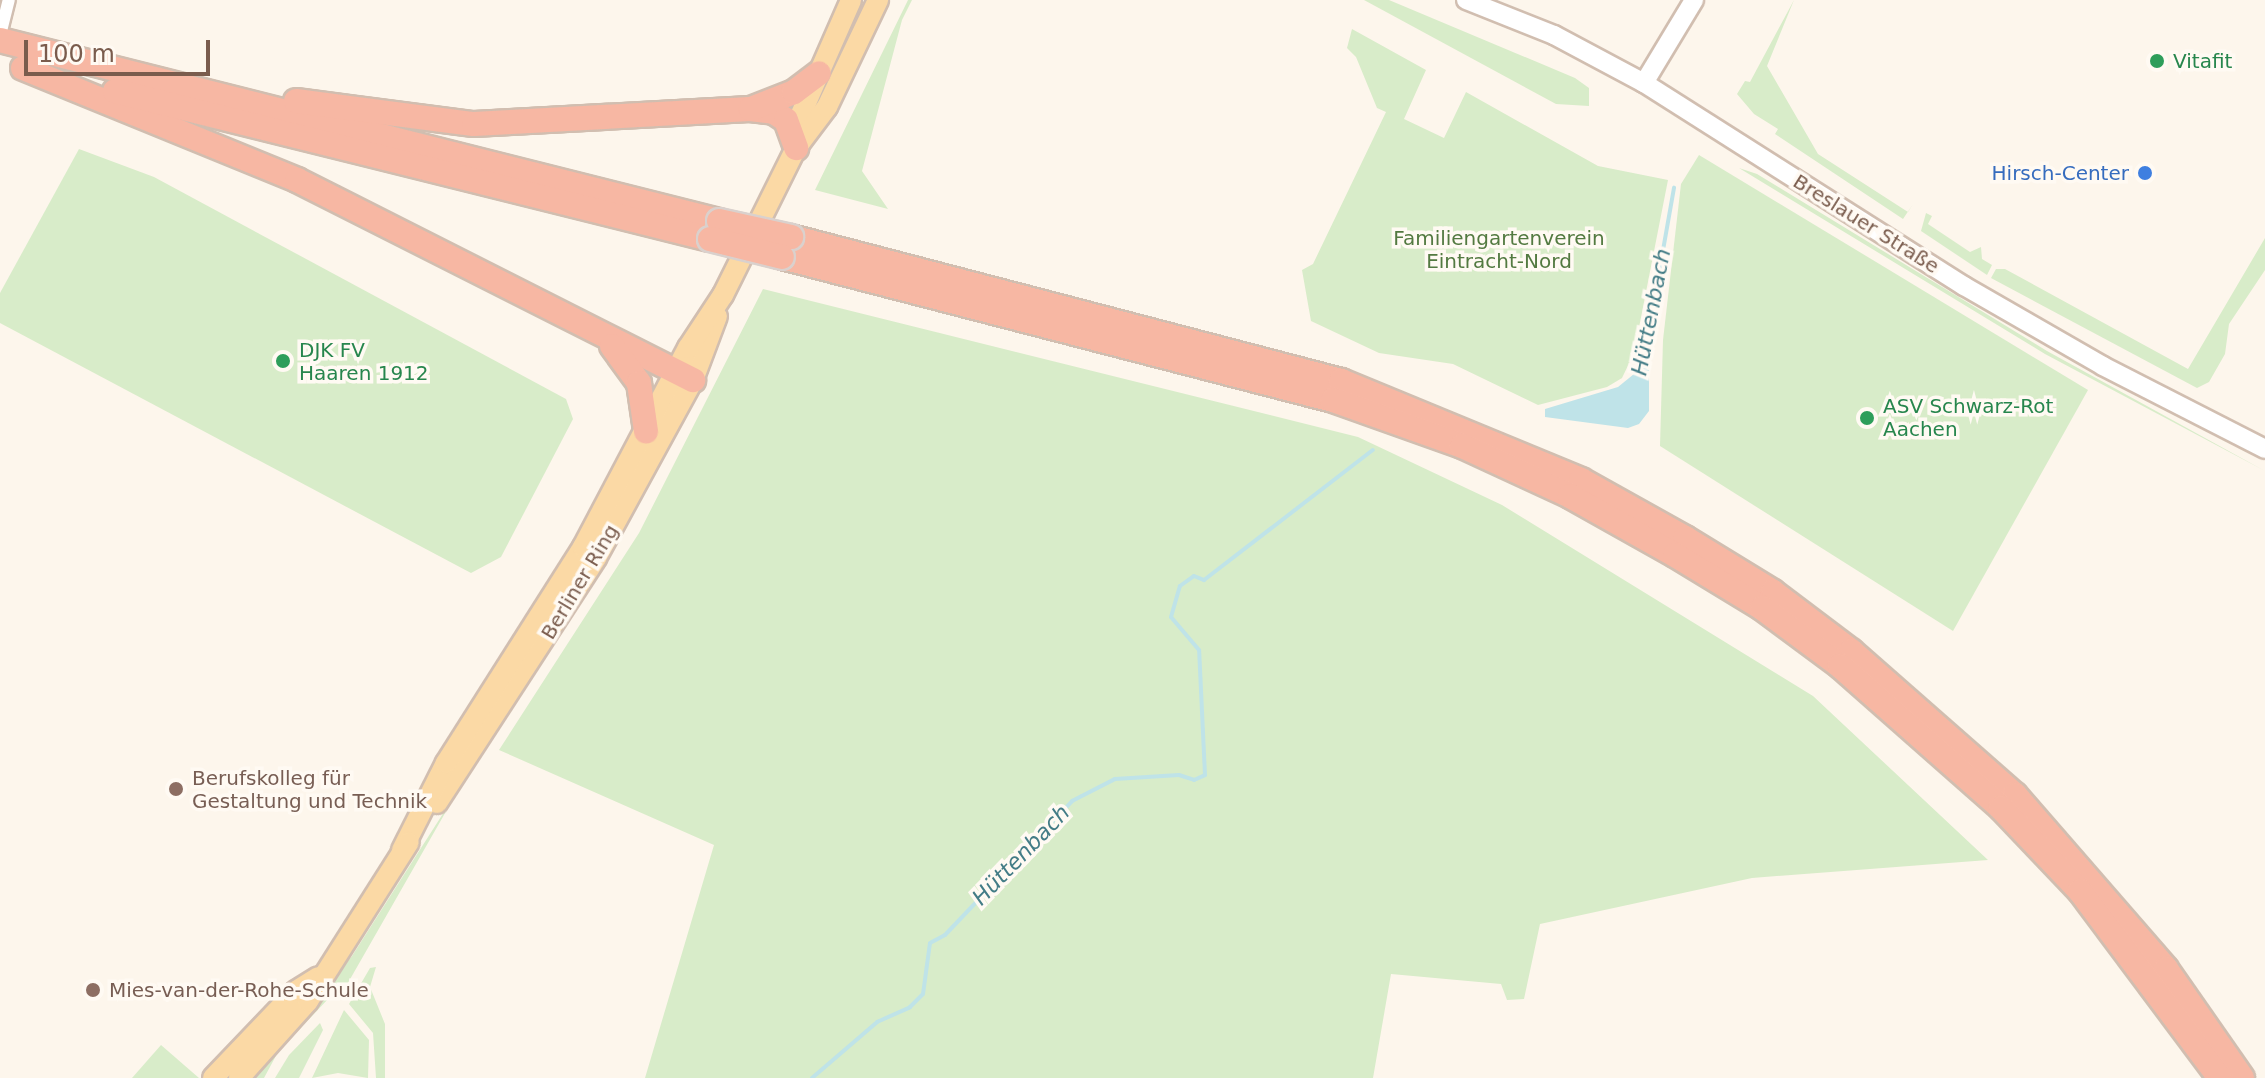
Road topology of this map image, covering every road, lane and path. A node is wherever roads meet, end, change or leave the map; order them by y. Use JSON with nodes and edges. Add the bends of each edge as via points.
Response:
{"nodes":[{"id":1,"x":9,"y":0,"type":"edge"},
{"id":2,"x":851,"y":0,"type":"edge"},
{"id":3,"x":878,"y":0,"type":"edge"},
{"id":4,"x":1466,"y":0,"type":"edge"},
{"id":5,"x":1694,"y":0,"type":"edge"},
{"id":6,"x":0,"y":38,"type":"edge"},
{"id":7,"x":17,"y":59,"type":"edge"},
{"id":8,"x":819,"y":73,"type":"junction"},
{"id":9,"x":1644,"y":83,"type":"junction"},
{"id":10,"x":198,"y":91,"type":"junction"},
{"id":11,"x":750,"y":109,"type":"junction"},
{"id":12,"x":796,"y":148,"type":"junction"},
{"id":13,"x":715,"y":230,"type":"junction"},
{"id":14,"x":786,"y":247,"type":"junction"},
{"id":15,"x":605,"y":338,"type":"junction"},
{"id":16,"x":684,"y":376,"type":"junction"},
{"id":17,"x":646,"y":431,"type":"junction"},
{"id":18,"x":2265,"y":449,"type":"edge"},
{"id":19,"x":402,"y":850,"type":"junction"},
{"id":20,"x":318,"y":977,"type":"junction"},
{"id":21,"x":213,"y":1078,"type":"edge"},
{"id":22,"x":239,"y":1078,"type":"edge"},
{"id":23,"x":2220,"y":1078,"type":"edge"},
{"id":24,"x":2242,"y":1078,"type":"edge"}],
"edges":[{"from":1,"to":6,"type":"street"},
{"from":2,"to":8,"type":"main road","name":"Berliner Ring"},
{"from":3,"to":12,"type":"main road","name":"Berliner Ring","via":[[827,107]]},
{"from":4,"to":9,"type":"main road","name":"Breslauer Straße","via":[[1554,35]]},
{"from":5,"to":9,"type":"main road"},
{"from":6,"to":7,"type":"highway"},
{"from":7,"to":10,"type":"highway"},
{"from":7,"to":13,"type":"highway"},
{"from":7,"to":15,"type":"highway","via":[[297,180]]},
{"from":8,"to":11,"type":"highway","via":[[794,92]]},
{"from":8,"to":12,"type":"main road","name":"Berliner Ring","via":[[798,121]]},
{"from":9,"to":18,"type":"main road","name":"Breslauer Straße","via":[[1964,286],[2103,366]]},
{"from":10,"to":11,"type":"highway","via":[[474,124]]},
{"from":10,"to":13,"type":"highway"},
{"from":11,"to":12,"type":"highway","via":[[774,112],[786,120]]},
{"from":12,"to":16,"type":"main road","name":"Berliner Ring"},
{"from":13,"to":14,"type":"highway","bridge":true},
{"from":14,"to":23,"type":"highway","via":[[1333,400],[1462,446],[1570,496],[1675,555],[1762,608],[1840,666],[2001,808],[2080,891]]},
{"from":14,"to":24,"type":"highway","via":[[1341,381],[1581,480],[1685,538],[1851,651],[2015,795],[2166,969]]},
{"from":15,"to":16,"type":"highway"},
{"from":15,"to":17,"type":"highway","via":[[639,383]]},
{"from":16,"to":17,"type":"main road","name":"Berliner Ring"},
{"from":16,"to":19,"type":"main road","name":"Berliner Ring","via":[[596,558],[461,770]]},
{"from":17,"to":19,"type":"main road","name":"Berliner Ring","via":[[575,560],[446,763]]},
{"from":19,"to":20,"type":"main road","name":"Berliner Ring"},
{"from":20,"to":21,"type":"main road","name":"Berliner Ring","via":[[296,991]]},
{"from":20,"to":22,"type":"main road","name":"Berliner Ring","via":[[308,1001]]}]}
